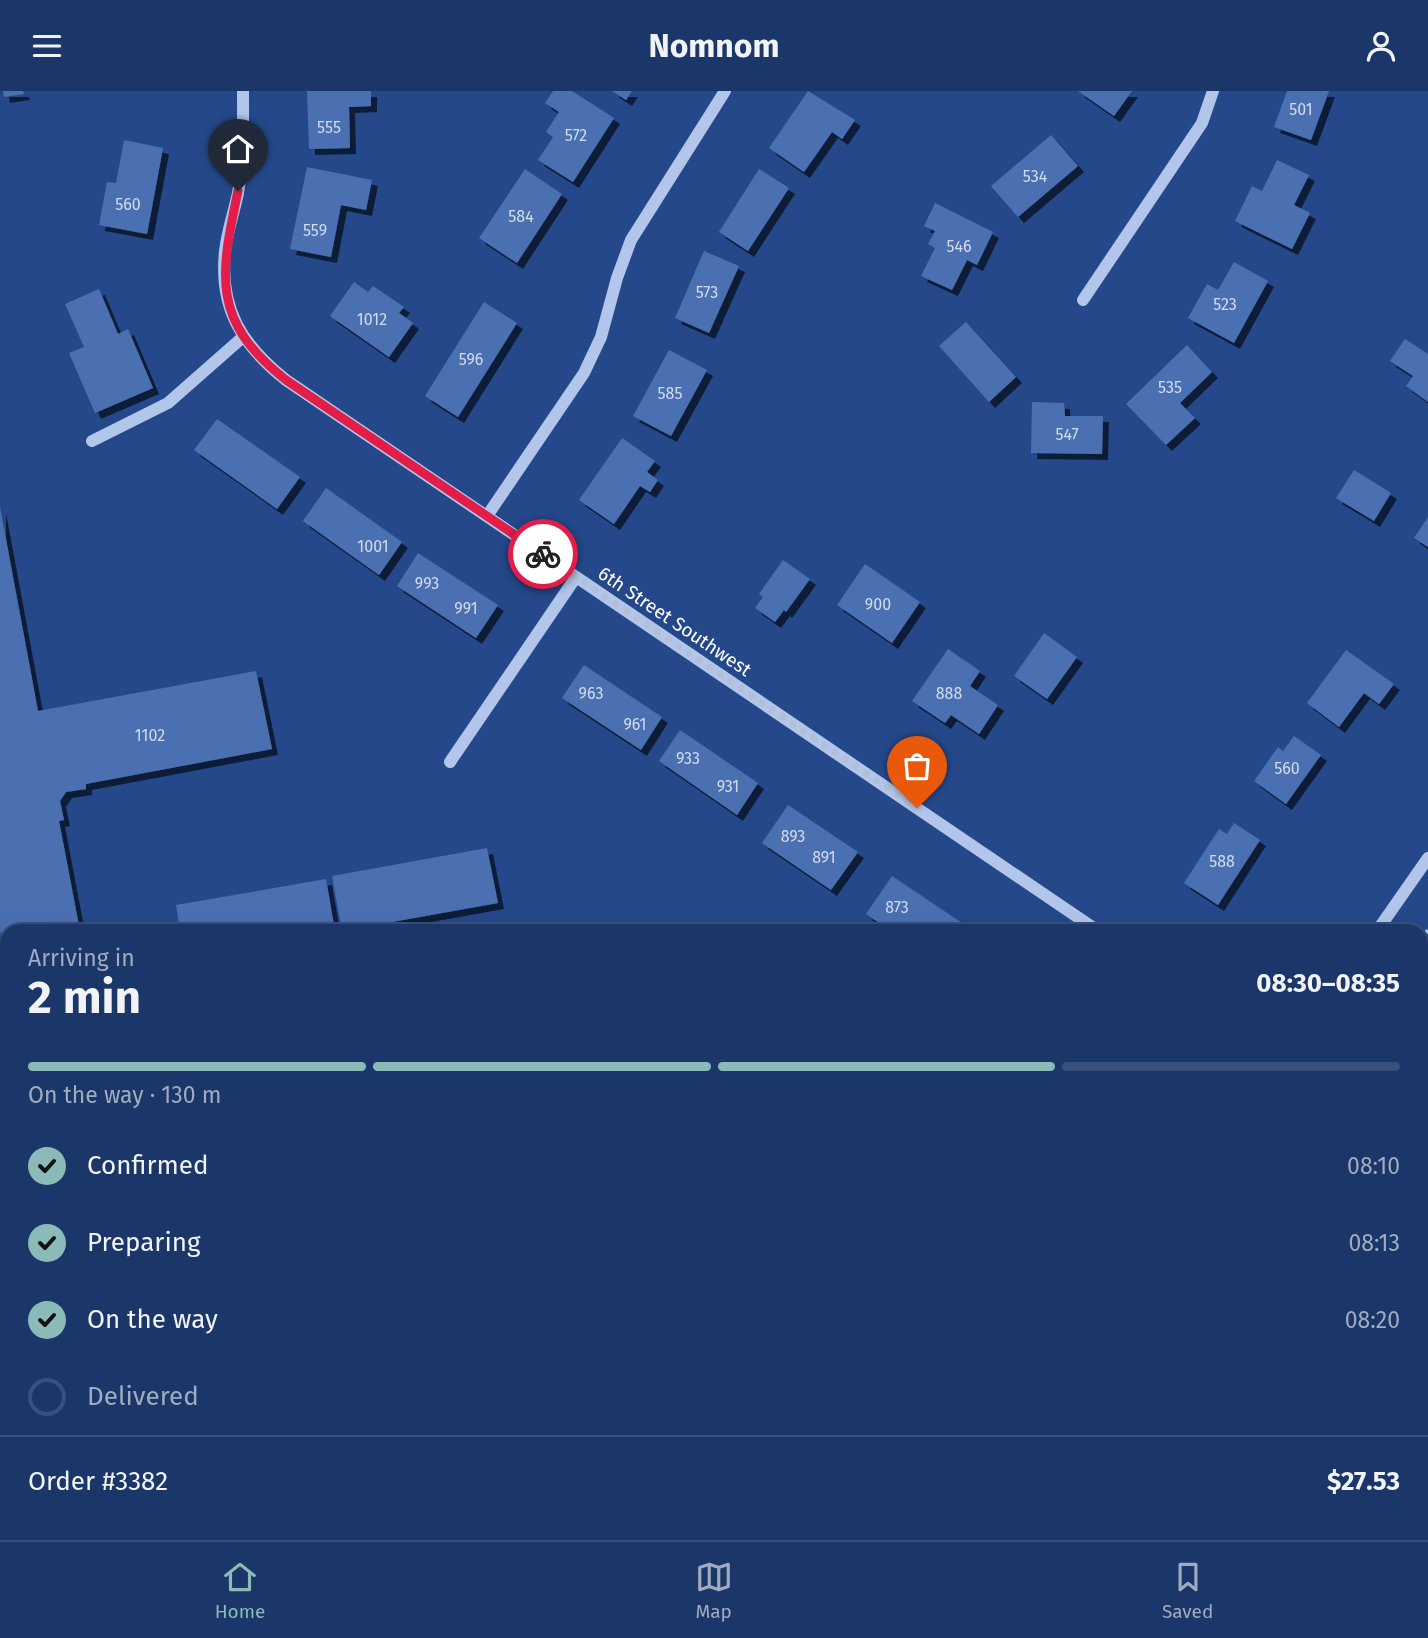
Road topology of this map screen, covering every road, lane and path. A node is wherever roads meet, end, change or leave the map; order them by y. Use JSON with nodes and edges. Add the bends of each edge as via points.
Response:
{"nodes":[{"id":1,"x":243,"y":91,"type":"edge"},
{"id":2,"x":725,"y":91,"type":"edge"},
{"id":3,"x":1213,"y":91,"type":"edge"},
{"id":4,"x":1083,"y":300,"type":"dead end"},
{"id":5,"x":243,"y":337,"type":"junction"},
{"id":6,"x":92,"y":441,"type":"dead end"},
{"id":7,"x":487,"y":516,"type":"junction"},
{"id":8,"x":576,"y":577,"type":"junction"},
{"id":9,"x":450,"y":762,"type":"dead end"},
{"id":10,"x":1428,"y":858,"type":"edge"},
{"id":11,"x":1088,"y":924,"type":"edge"},
{"id":12,"x":1382,"y":924,"type":"edge"}],
"edges":[{"from":1,"to":5,"type":"street","name":"6th Street Southwest","via":[[242,153],[224,280],[230,310]]},
{"from":2,"to":7,"type":"street","via":[[631,240],[601,337],[579,382]]},
{"from":3,"to":4,"type":"street","via":[[1202,123]]},
{"from":5,"to":6,"type":"street","via":[[168,403]]},
{"from":5,"to":7,"type":"street","name":"6th Street Southwest","via":[[261,361],[286,380]]},
{"from":7,"to":8,"type":"street","name":"6th Street Southwest"},
{"from":8,"to":9,"type":"street"},
{"from":8,"to":11,"type":"street","name":"6th Street Southwest"},
{"from":10,"to":12,"type":"street"}]}
